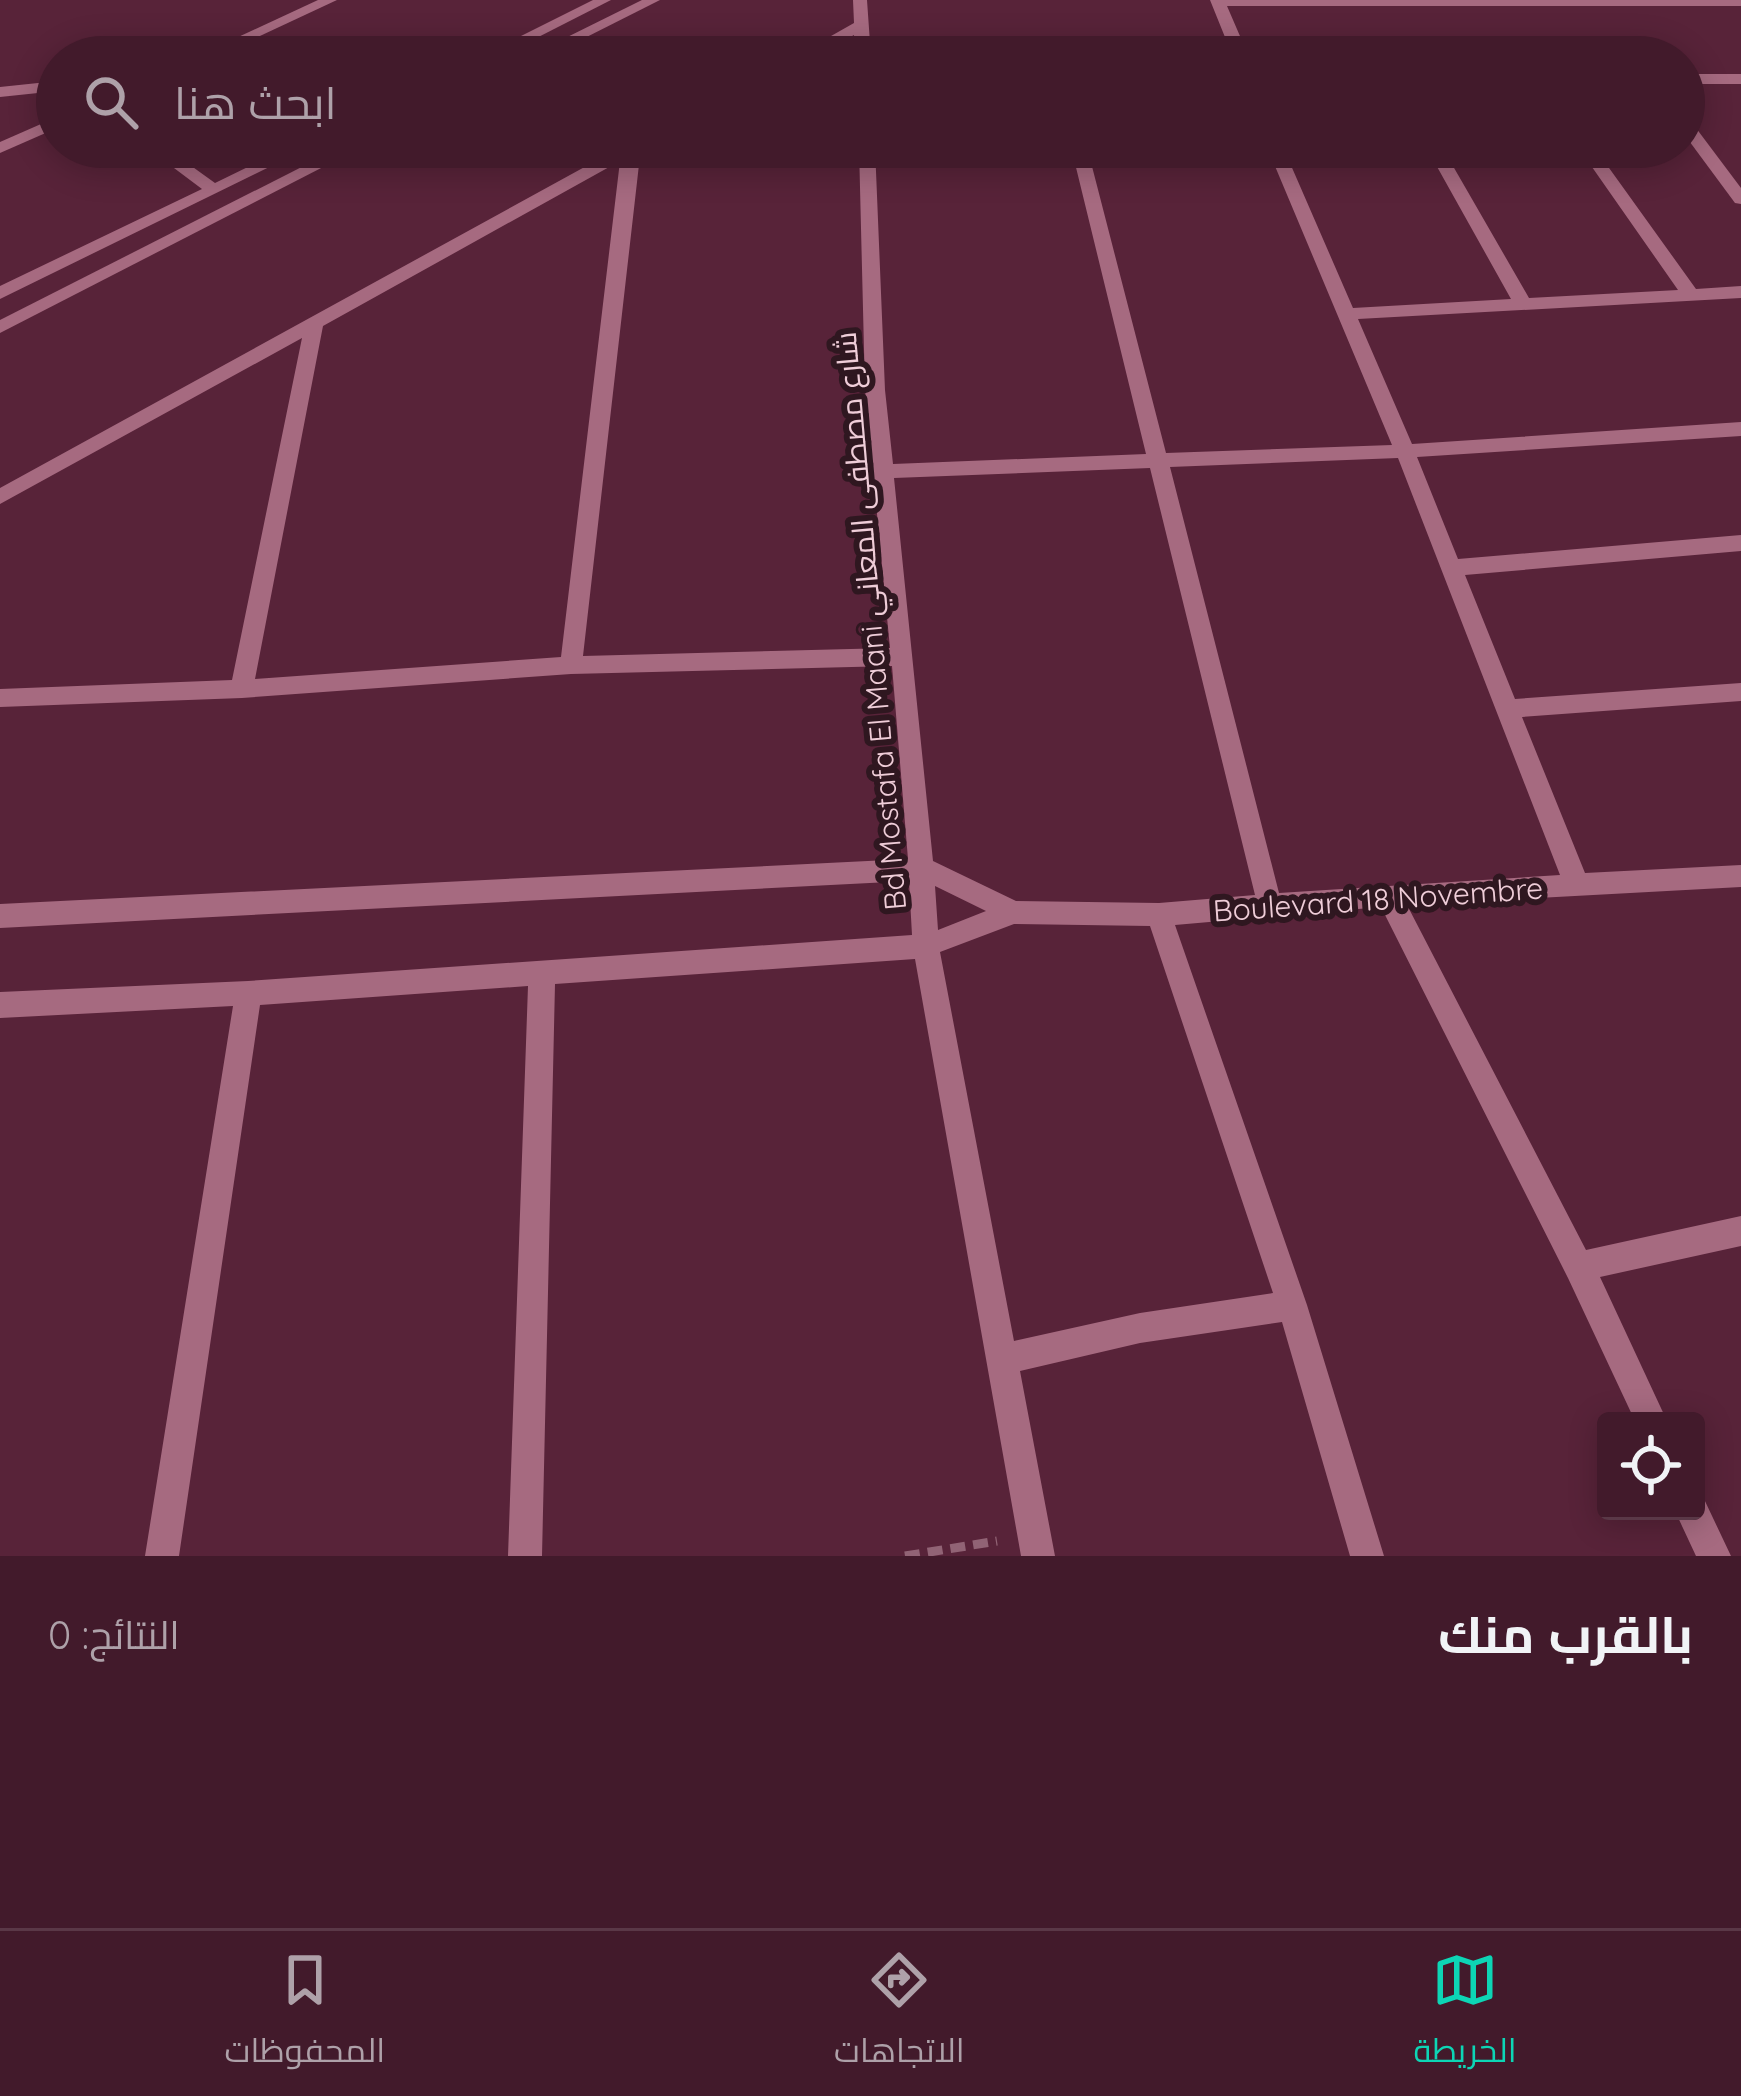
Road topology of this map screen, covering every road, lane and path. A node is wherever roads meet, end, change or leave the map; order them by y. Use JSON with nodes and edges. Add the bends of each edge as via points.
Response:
{"nodes":[{"id":1,"x":330,"y":0,"type":"edge"},
{"id":2,"x":604,"y":0,"type":"edge"},
{"id":3,"x":652,"y":0,"type":"edge"},
{"id":4,"x":860,"y":0,"type":"edge"},
{"id":5,"x":1218,"y":1,"type":"edge"},
{"id":6,"x":1741,"y":2,"type":"edge"},
{"id":7,"x":861,"y":25,"type":"junction"},
{"id":8,"x":250,"y":36,"type":"edge"},
{"id":9,"x":530,"y":36,"type":"edge"},
{"id":10,"x":579,"y":36,"type":"edge"},
{"id":11,"x":841,"y":36,"type":"edge"},
{"id":12,"x":862,"y":36,"type":"edge"},
{"id":13,"x":1232,"y":36,"type":"edge"},
{"id":14,"x":1705,"y":79,"type":"edge"},
{"id":15,"x":1741,"y":79,"type":"edge"},
{"id":16,"x":36,"y":88,"type":"edge"},
{"id":17,"x":0,"y":92,"type":"edge"},
{"id":18,"x":36,"y":132,"type":"edge"},
{"id":19,"x":0,"y":148,"type":"edge"},
{"id":20,"x":1705,"y":151,"type":"edge"},
{"id":21,"x":183,"y":168,"type":"edge"},
{"id":22,"x":259,"y":168,"type":"edge"},
{"id":23,"x":313,"y":168,"type":"edge"},
{"id":24,"x":596,"y":168,"type":"edge"},
{"id":25,"x":630,"y":168,"type":"edge"},
{"id":26,"x":868,"y":168,"type":"edge"},
{"id":27,"x":1085,"y":168,"type":"edge"},
{"id":28,"x":1284,"y":168,"type":"edge"},
{"id":29,"x":1447,"y":168,"type":"edge"},
{"id":30,"x":1601,"y":168,"type":"edge"},
{"id":31,"x":214,"y":190,"type":"junction"},
{"id":32,"x":1741,"y":199,"type":"edge"},
{"id":33,"x":1741,"y":292,"type":"edge"},
{"id":34,"x":0,"y":293,"type":"edge"},
{"id":35,"x":1690,"y":294,"type":"junction"},
{"id":36,"x":1522,"y":302,"type":"junction"},
{"id":37,"x":1346,"y":314,"type":"junction"},
{"id":38,"x":314,"y":326,"type":"junction"},
{"id":39,"x":0,"y":327,"type":"edge"},
{"id":40,"x":1741,"y":429,"type":"edge"},
{"id":41,"x":1405,"y":451,"type":"junction"},
{"id":42,"x":1161,"y":460,"type":"junction"},
{"id":43,"x":885,"y":471,"type":"junction"},
{"id":44,"x":0,"y":496,"type":"edge"},
{"id":45,"x":1741,"y":543,"type":"edge"},
{"id":46,"x":1451,"y":568,"type":"junction"},
{"id":47,"x":901,"y":656,"type":"junction"},
{"id":48,"x":571,"y":664,"type":"junction"},
{"id":49,"x":242,"y":689,"type":"junction"},
{"id":50,"x":1741,"y":692,"type":"edge"},
{"id":51,"x":0,"y":698,"type":"edge"},
{"id":52,"x":1507,"y":709,"type":"junction"},
{"id":53,"x":924,"y":869,"type":"junction"},
{"id":54,"x":1741,"y":876,"type":"edge"},
{"id":55,"x":1577,"y":886,"type":"junction"},
{"id":56,"x":1388,"y":895,"type":"junction"},
{"id":57,"x":1270,"y":906,"type":"junction"},
{"id":58,"x":1014,"y":912,"type":"junction"},
{"id":59,"x":1159,"y":915,"type":"junction"},
{"id":60,"x":0,"y":916,"type":"edge"},
{"id":61,"x":926,"y":946,"type":"junction"},
{"id":62,"x":542,"y":973,"type":"junction"},
{"id":63,"x":248,"y":994,"type":"junction"},
{"id":64,"x":0,"y":1005,"type":"edge"},
{"id":65,"x":1741,"y":1231,"type":"edge"},
{"id":66,"x":1579,"y":1267,"type":"junction"},
{"id":67,"x":1292,"y":1305,"type":"junction"},
{"id":68,"x":1004,"y":1359,"type":"junction"},
{"id":69,"x":1647,"y":1412,"type":"edge"},
{"id":70,"x":1696,"y":1520,"type":"edge"},
{"id":71,"x":1036,"y":1546,"type":"edge"},
{"id":72,"x":162,"y":1556,"type":"edge"},
{"id":73,"x":525,"y":1556,"type":"edge"},
{"id":74,"x":905,"y":1556,"type":"edge"},
{"id":75,"x":1367,"y":1556,"type":"edge"},
{"id":76,"x":1714,"y":1556,"type":"edge"}],
"edges":[{"from":1,"to":8,"type":"street"},
{"from":2,"to":9,"type":"street"},
{"from":3,"to":10,"type":"street"},
{"from":4,"to":7,"type":"street"},
{"from":5,"to":6,"type":"street"},
{"from":5,"to":13,"type":"street"},
{"from":7,"to":11,"type":"street"},
{"from":7,"to":12,"type":"street"},
{"from":14,"to":15,"type":"street"},
{"from":16,"to":17,"type":"street"},
{"from":18,"to":19,"type":"street"},
{"from":20,"to":32,"type":"street"},
{"from":21,"to":31,"type":"street"},
{"from":22,"to":31,"type":"street"},
{"from":23,"to":39,"type":"street"},
{"from":24,"to":38,"type":"street"},
{"from":25,"to":48,"type":"street"},
{"from":26,"to":43,"type":"street","name":"Bd Mostafa El Maani شارع مصطفى المعاني","via":[[874,390]]},
{"from":27,"to":42,"type":"street"},
{"from":28,"to":37,"type":"street"},
{"from":29,"to":36,"type":"street"},
{"from":30,"to":35,"type":"street"},
{"from":31,"to":34,"type":"street"},
{"from":33,"to":35,"type":"street"},
{"from":35,"to":36,"type":"street"},
{"from":36,"to":37,"type":"street"},
{"from":37,"to":41,"type":"street"},
{"from":38,"to":44,"type":"street"},
{"from":38,"to":49,"type":"street"},
{"from":40,"to":41,"type":"street"},
{"from":41,"to":42,"type":"street"},
{"from":41,"to":46,"type":"street"},
{"from":42,"to":43,"type":"street"},
{"from":42,"to":57,"type":"street"},
{"from":43,"to":47,"type":"street","name":"Bd Mostafa El Maani شارع مصطفى المعاني"},
{"from":45,"to":46,"type":"street"},
{"from":46,"to":52,"type":"street"},
{"from":47,"to":48,"type":"street"},
{"from":47,"to":53,"type":"street","name":"Bd Mostafa El Maani شارع مصطفى المعاني"},
{"from":48,"to":49,"type":"street"},
{"from":49,"to":51,"type":"street"},
{"from":50,"to":52,"type":"street"},
{"from":52,"to":55,"type":"street"},
{"from":53,"to":58,"type":"street"},
{"from":53,"to":60,"type":"street"},
{"from":53,"to":61,"type":"street","name":"Bd Mostafa El Maani شارع مصطفى المعاني"},
{"from":54,"to":55,"type":"street","name":"Boulevard 18 Novembre"},
{"from":55,"to":56,"type":"street","name":"Boulevard 18 Novembre"},
{"from":56,"to":57,"type":"street","name":"Boulevard 18 Novembre"},
{"from":56,"to":66,"type":"street"},
{"from":57,"to":59,"type":"street","name":"Boulevard 18 Novembre"},
{"from":58,"to":59,"type":"street","name":"Boulevard 18 Novembre"},
{"from":58,"to":61,"type":"street"},
{"from":59,"to":67,"type":"street"},
{"from":61,"to":62,"type":"street"},
{"from":61,"to":68,"type":"street"},
{"from":62,"to":63,"type":"street"},
{"from":62,"to":73,"type":"street"},
{"from":63,"to":64,"type":"street"},
{"from":63,"to":72,"type":"street"},
{"from":65,"to":66,"type":"street"},
{"from":66,"to":69,"type":"street"},
{"from":67,"to":68,"type":"street"},
{"from":67,"to":75,"type":"street"},
{"from":68,"to":71,"type":"street"},
{"from":70,"to":76,"type":"street"},
{"from":71,"to":74,"type":"path"}]}
